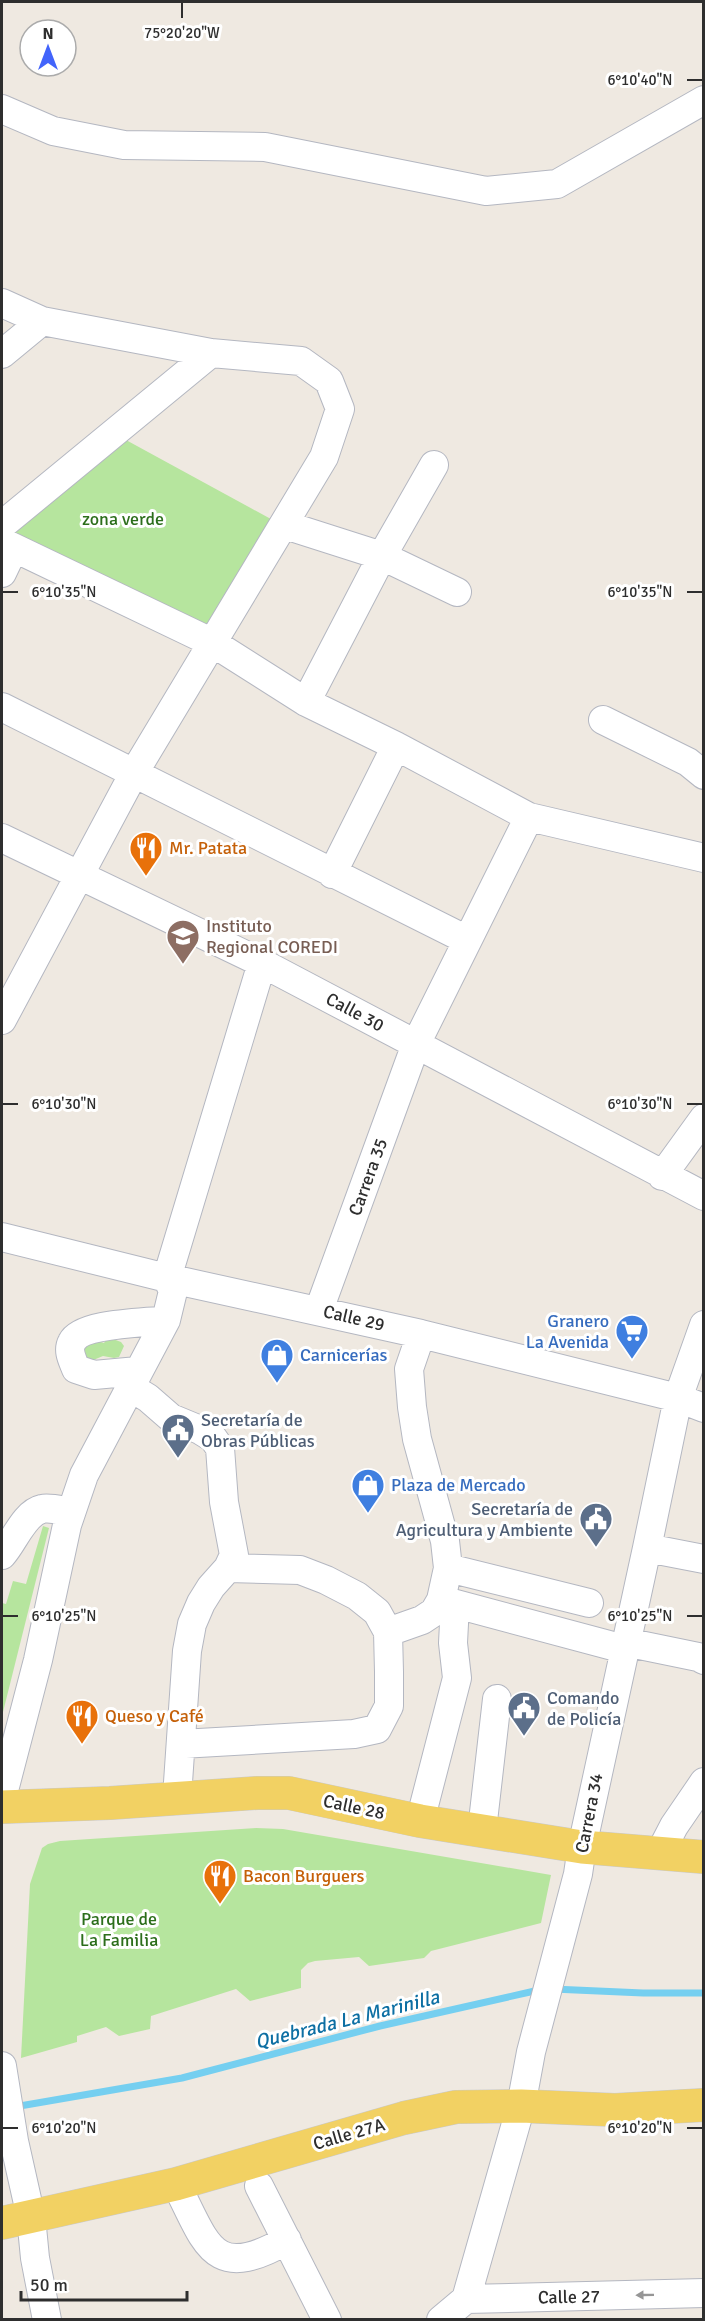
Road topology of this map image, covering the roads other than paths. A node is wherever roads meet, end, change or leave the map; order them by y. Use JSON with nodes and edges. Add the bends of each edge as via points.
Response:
{"nodes":[{"id":1,"x":704,"y":100,"type":"edge"},
{"id":2,"x":2,"y":109,"type":"edge"},
{"id":3,"x":2,"y":303,"type":"edge"},
{"id":4,"x":42,"y":321,"type":"junction"},
{"id":5,"x":211,"y":353,"type":"junction"},
{"id":6,"x":2,"y":354,"type":"edge"},
{"id":7,"x":434,"y":465,"type":"dead end"},
{"id":8,"x":285,"y":525,"type":"junction"},
{"id":9,"x":5,"y":547,"type":"edge"},
{"id":10,"x":382,"y":556,"type":"junction"},
{"id":11,"x":457,"y":592,"type":"dead end"},
{"id":12,"x":213,"y":643,"type":"junction"},
{"id":13,"x":306,"y":702,"type":"junction"},
{"id":14,"x":2,"y":706,"type":"edge"},
{"id":15,"x":603,"y":720,"type":"dead end"},
{"id":16,"x":396,"y":746,"type":"junction"},
{"id":17,"x":698,"y":763,"type":"edge"},
{"id":18,"x":134,"y":773,"type":"junction"},
{"id":19,"x":529,"y":817,"type":"junction"},
{"id":20,"x":2,"y":838,"type":"edge"},
{"id":21,"x":704,"y":858,"type":"edge"},
{"id":22,"x":332,"y":874,"type":"junction"},
{"id":23,"x":80,"y":877,"type":"junction"},
{"id":24,"x":467,"y":940,"type":"junction"},
{"id":25,"x":262,"y":963,"type":"junction"},
{"id":26,"x":2,"y":1020,"type":"edge"},
{"id":27,"x":416,"y":1044,"type":"junction"},
{"id":28,"x":704,"y":1118,"type":"edge"},
{"id":29,"x":662,"y":1176,"type":"junction"},
{"id":30,"x":704,"y":1196,"type":"edge"},
{"id":31,"x":2,"y":1237,"type":"edge"},
{"id":32,"x":167,"y":1278,"type":"junction"},
{"id":33,"x":319,"y":1310,"type":"junction"},
{"id":34,"x":166,"y":1320,"type":"junction"},
{"id":35,"x":704,"y":1324,"type":"edge"},
{"id":36,"x":421,"y":1334,"type":"junction"},
{"id":37,"x":134,"y":1379,"type":"junction"},
{"id":38,"x":691,"y":1403,"type":"edge"},
{"id":39,"x":71,"y":1512,"type":"junction"},
{"id":40,"x":2,"y":1513,"type":"edge"},
{"id":41,"x":30,"y":1516,"type":"junction"},
{"id":42,"x":647,"y":1548,"type":"junction"},
{"id":43,"x":2,"y":1555,"type":"edge"},
{"id":44,"x":704,"y":1559,"type":"edge"},
{"id":45,"x":228,"y":1568,"type":"junction"},
{"id":46,"x":448,"y":1568,"type":"junction"},
{"id":47,"x":448,"y":1602,"type":"junction"},
{"id":48,"x":589,"y":1603,"type":"dead end"},
{"id":49,"x":388,"y":1632,"type":"junction"},
{"id":50,"x":625,"y":1645,"type":"junction"},
{"id":51,"x":704,"y":1660,"type":"edge"},
{"id":52,"x":497,"y":1699,"type":"dead end"},
{"id":53,"x":181,"y":1744,"type":"junction"},
{"id":54,"x":704,"y":1782,"type":"edge"},
{"id":55,"x":177,"y":1797,"type":"junction"},
{"id":56,"x":2,"y":1798,"type":"edge"},
{"id":57,"x":2,"y":1807,"type":"edge"},
{"id":58,"x":420,"y":1821,"type":"junction"},
{"id":59,"x":482,"y":1830,"type":"junction"},
{"id":60,"x":582,"y":1847,"type":"junction"},
{"id":61,"x":660,"y":1853,"type":"junction"},
{"id":62,"x":702,"y":1855,"type":"edge"},
{"id":63,"x":2,"y":2066,"type":"edge"},
{"id":64,"x":704,"y":2105,"type":"edge"},
{"id":65,"x":521,"y":2106,"type":"junction"},
{"id":66,"x":176,"y":2184,"type":"junction"},
{"id":67,"x":259,"y":2186,"type":"dead end"},
{"id":68,"x":16,"y":2220,"type":"edge"},
{"id":69,"x":287,"y":2240,"type":"junction"},
{"id":70,"x":704,"y":2293,"type":"edge"},
{"id":71,"x":466,"y":2300,"type":"junction"},
{"id":72,"x":47,"y":2319,"type":"edge"},
{"id":73,"x":327,"y":2319,"type":"edge"},
{"id":74,"x":441,"y":2319,"type":"edge"}],
"edges":[{"from":1,"to":2,"type":"street","via":[[557,184],[486,191],[265,147],[124,145],[53,131]]},
{"from":3,"to":4,"type":"street"},
{"from":4,"to":5,"type":"street"},
{"from":4,"to":6,"type":"street"},
{"from":5,"to":8,"type":"street","via":[[301,361],[329,381],[340,409],[324,457]]},
{"from":5,"to":9,"type":"street"},
{"from":7,"to":10,"type":"street"},
{"from":8,"to":10,"type":"street"},
{"from":8,"to":12,"type":"street"},
{"from":9,"to":12,"type":"street"},
{"from":10,"to":11,"type":"street"},
{"from":10,"to":13,"type":"street"},
{"from":12,"to":13,"type":"street"},
{"from":12,"to":18,"type":"street"},
{"from":13,"to":16,"type":"street"},
{"from":14,"to":18,"type":"street"},
{"from":15,"to":17,"type":"street"},
{"from":16,"to":19,"type":"street"},
{"from":16,"to":22,"type":"street"},
{"from":18,"to":22,"type":"street"},
{"from":18,"to":23,"type":"street"},
{"from":19,"to":21,"type":"street"},
{"from":19,"to":24,"type":"street","name":"Carrera 35"},
{"from":20,"to":23,"type":"street","name":"Calle 30"},
{"from":22,"to":24,"type":"street"},
{"from":23,"to":25,"type":"street","name":"Calle 30"},
{"from":23,"to":26,"type":"street"},
{"from":24,"to":27,"type":"street","name":"Carrera 35"},
{"from":25,"to":27,"type":"street","name":"Calle 30"},
{"from":25,"to":32,"type":"street"},
{"from":27,"to":29,"type":"street","name":"Calle 30"},
{"from":27,"to":33,"type":"street","name":"Carrera 35"},
{"from":28,"to":29,"type":"street"},
{"from":29,"to":30,"type":"street","name":"Calle 30"},
{"from":31,"to":32,"type":"street","name":"Calle 29"},
{"from":32,"to":33,"type":"street","name":"Calle 29"},
{"from":32,"to":34,"type":"street","via":[[172,1291]]},
{"from":33,"to":36,"type":"street","name":"Calle 29"},
{"from":34,"to":37,"type":"street"},
{"from":34,"to":37,"type":"street","via":[[83,1332],[72,1342],[70,1354],[76,1369]]},
{"from":35,"to":38,"type":"street","name":"Carrera 34"},
{"from":36,"to":38,"type":"street","name":"Calle 29"},
{"from":36,"to":46,"type":"street","via":[[409,1369],[412,1407]]},
{"from":37,"to":39,"type":"street","via":[[84,1475]]},
{"from":37,"to":45,"type":"street","via":[[145,1396],[171,1418],[200,1430],[220,1448],[224,1502],[234,1554]]},
{"from":38,"to":42,"type":"street","name":"Carrera 34"},
{"from":39,"to":41,"type":"street","via":[[43,1509]]},
{"from":39,"to":56,"type":"street"},
{"from":40,"to":41,"type":"street"},
{"from":41,"to":43,"type":"street"},
{"from":42,"to":44,"type":"street"},
{"from":42,"to":50,"type":"street","name":"Carrera 34"},
{"from":45,"to":49,"type":"street","via":[[300,1570],[326,1580],[357,1596],[376,1612]]},
{"from":45,"to":53,"type":"street","via":[[211,1587],[192,1624]]},
{"from":46,"to":47,"type":"street"},
{"from":46,"to":48,"type":"street"},
{"from":47,"to":49,"type":"street","via":[[422,1620]]},
{"from":47,"to":50,"type":"street"},
{"from":47,"to":58,"type":"street","via":[[457,1678]]},
{"from":49,"to":53,"type":"street","via":[[389,1706],[376,1729],[354,1734]]},
{"from":50,"to":51,"type":"street"},
{"from":50,"to":60,"type":"street","name":"Carrera 34"},
{"from":52,"to":59,"type":"street"},
{"from":53,"to":55,"type":"street"},
{"from":54,"to":61,"type":"street"},
{"from":55,"to":57,"type":"main road","name":"Calle 28"},
{"from":55,"to":58,"type":"main road","name":"Calle 28","via":[[289,1793]]},
{"from":58,"to":59,"type":"main road","name":"Calle 28"},
{"from":59,"to":60,"type":"main road","name":"Calle 28"},
{"from":60,"to":61,"type":"main road","name":"Calle 28"},
{"from":60,"to":65,"type":"street","name":"Carrera 34"},
{"from":61,"to":62,"type":"main road","name":"Calle 28"},
{"from":63,"to":68,"type":"street","via":[[14,2141]]},
{"from":64,"to":65,"type":"main road","name":"Calle 27A","via":[[615,2110]]},
{"from":65,"to":66,"type":"main road","name":"Calle 27A","via":[[456,2107],[404,2118]]},
{"from":65,"to":71,"type":"street","name":"Carrera 34"},
{"from":66,"to":68,"type":"main road","name":"Calle 27A"},
{"from":66,"to":69,"type":"street","via":[[207,2245],[217,2254],[239,2259],[266,2252]]},
{"from":67,"to":69,"type":"street"},
{"from":68,"to":72,"type":"street","via":[[35,2258]]},
{"from":69,"to":73,"type":"street"},
{"from":70,"to":71,"type":"street","name":"Calle 27","one_way":true},
{"from":71,"to":74,"type":"street"}]}
